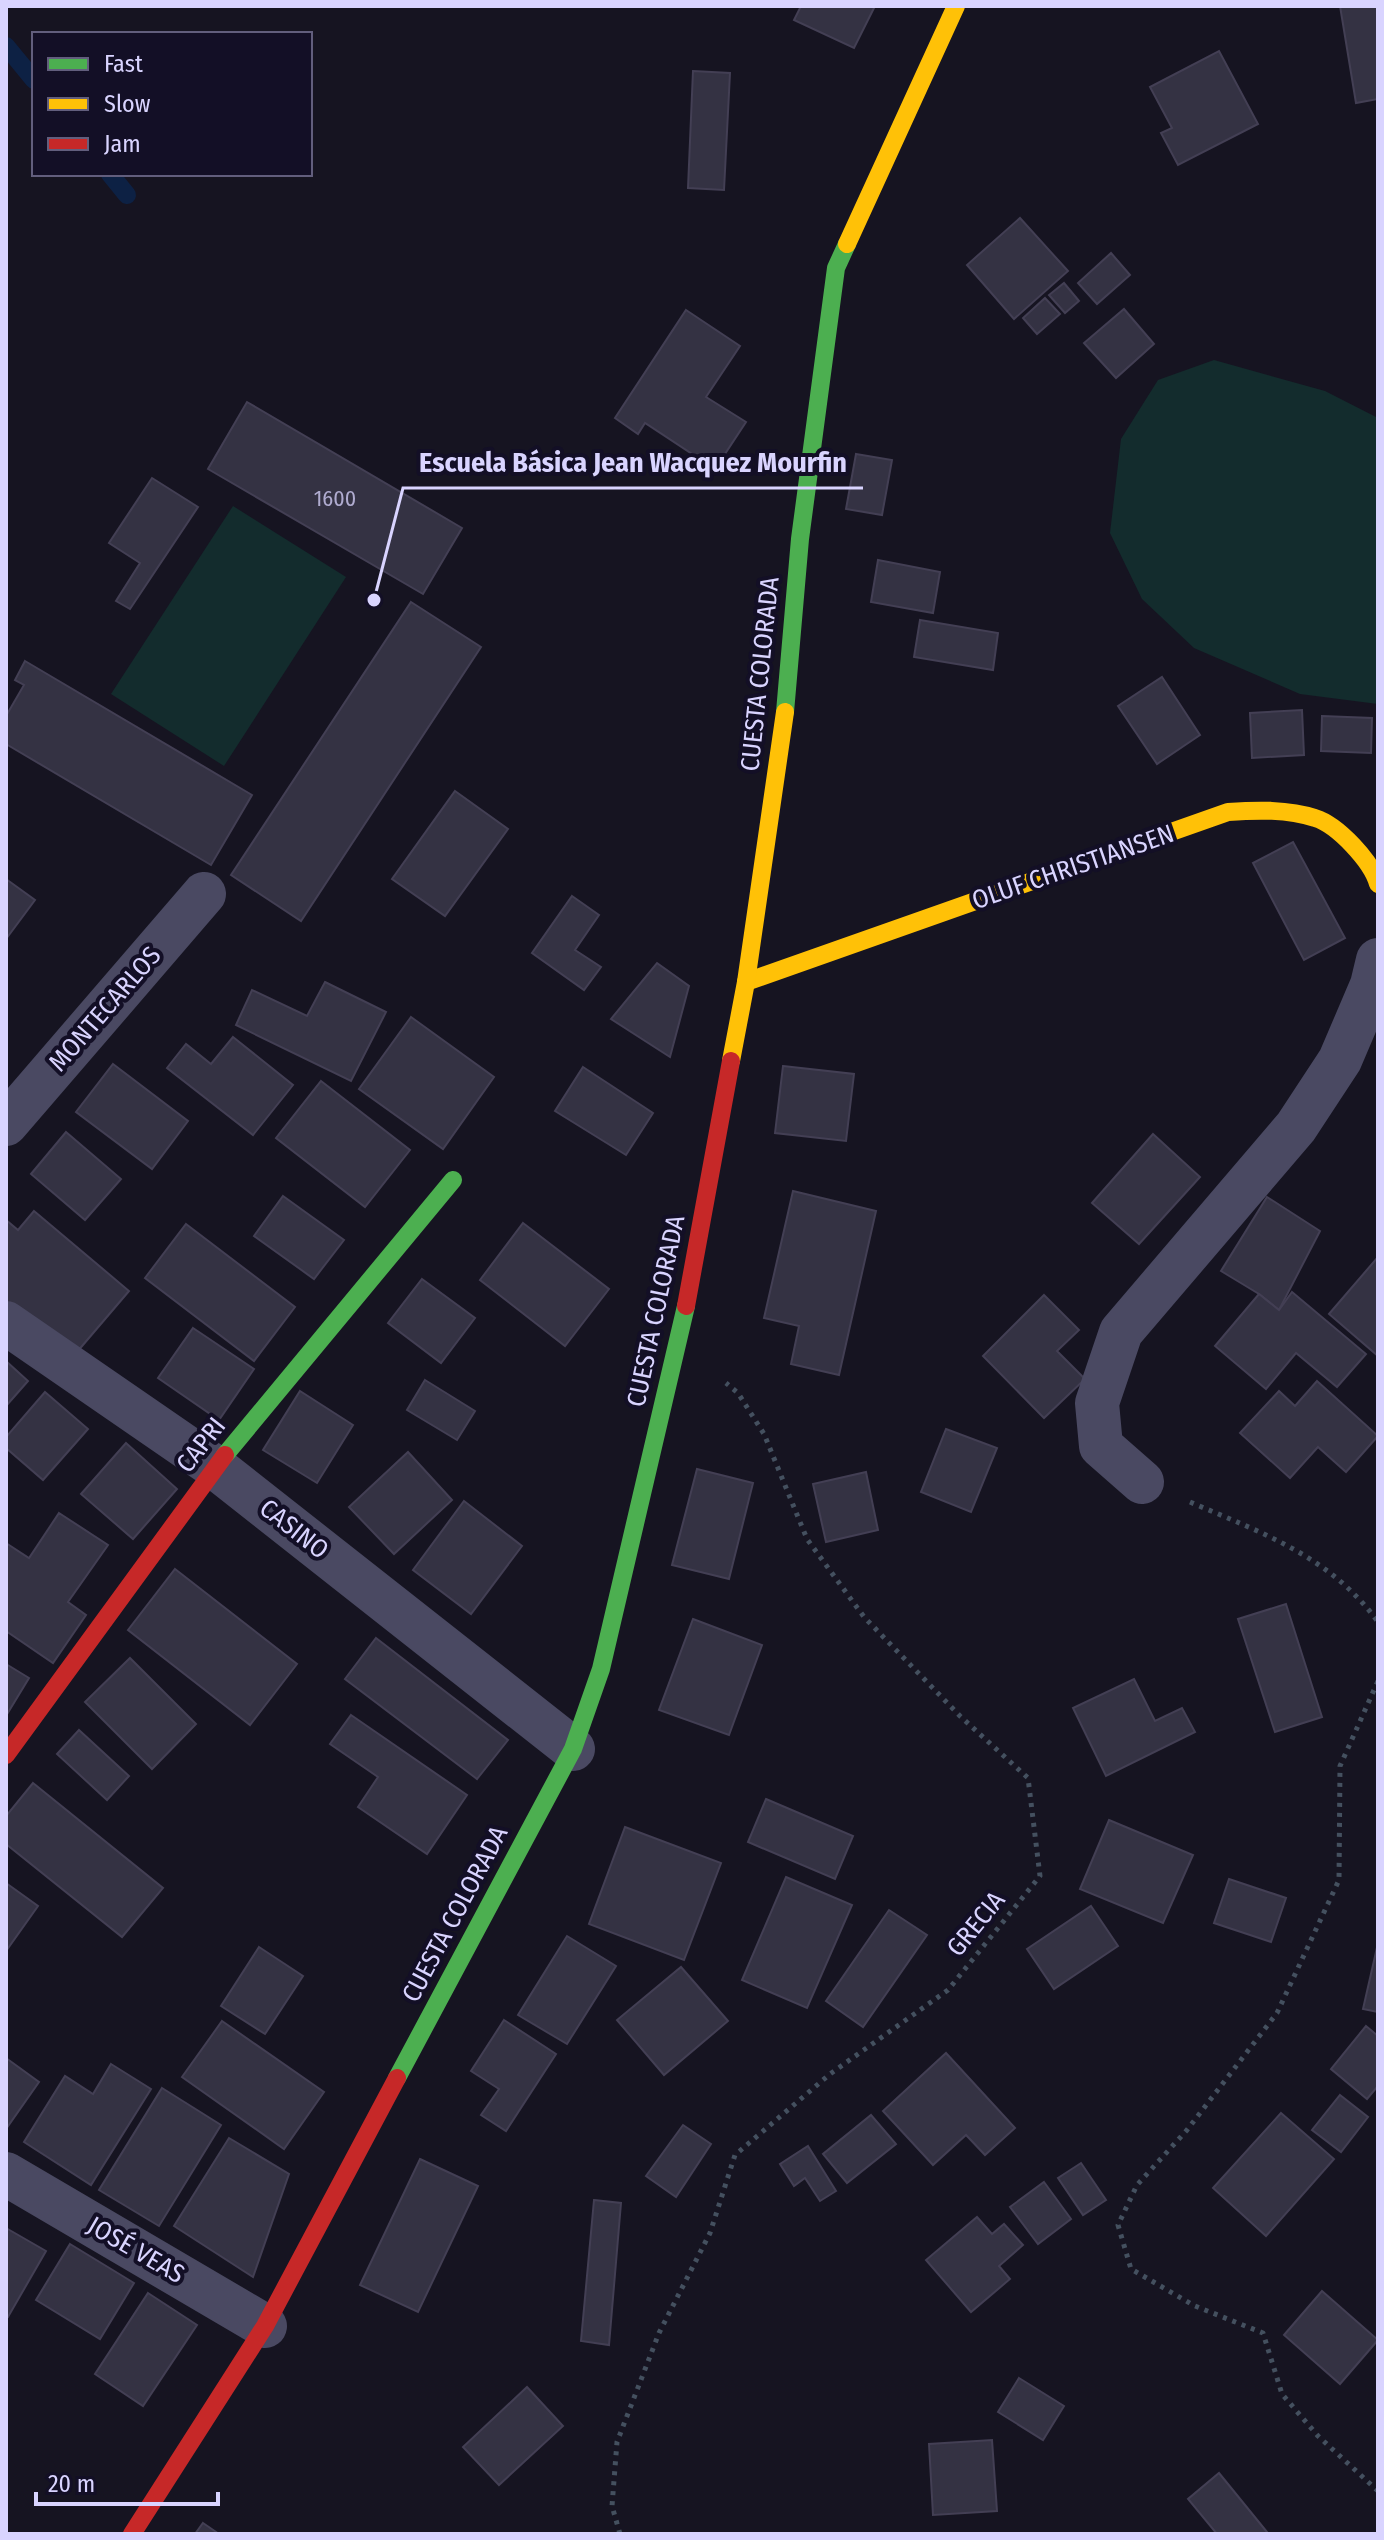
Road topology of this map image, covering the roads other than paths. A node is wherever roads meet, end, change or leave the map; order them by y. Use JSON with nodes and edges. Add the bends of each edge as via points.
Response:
{"nodes":[{"id":1,"x":956,"y":6,"type":"edge"},
{"id":2,"x":1378,"y":884,"type":"edge"},
{"id":3,"x":204,"y":894,"type":"dead end"},
{"id":4,"x":1378,"y":960,"type":"edge"},
{"id":5,"x":746,"y":982,"type":"junction"},
{"id":6,"x":6,"y":1124,"type":"edge"},
{"id":7,"x":453,"y":1180,"type":"dead end"},
{"id":8,"x":6,"y":1323,"type":"edge"},
{"id":9,"x":215,"y":1467,"type":"junction"},
{"id":10,"x":1142,"y":1482,"type":"road end"},
{"id":11,"x":573,"y":1749,"type":"junction"},
{"id":12,"x":6,"y":1755,"type":"edge"},
{"id":13,"x":6,"y":2174,"type":"edge"},
{"id":14,"x":265,"y":2326,"type":"junction"},
{"id":15,"x":132,"y":2534,"type":"edge"}],
"edges":[{"from":1,"to":5,"type":"street","name":"CUESTA COLORADA","via":[[836,268],[800,539],[785,715]]},
{"from":2,"to":5,"type":"street","name":"OLUF CHRISTIANSEN","via":[[1374,869],[1350,842],[1317,818],[1261,810],[1228,812]]},
{"from":3,"to":6,"type":"street","name":"MONTECARLOS"},
{"from":4,"to":10,"type":"street","via":[[1340,1060],[1296,1127],[1121,1332],[1097,1403],[1101,1446]]},
{"from":5,"to":11,"type":"street","name":"CUESTA COLORADA","via":[[679,1342],[601,1669]]},
{"from":7,"to":9,"type":"street","name":"CAPRI"},
{"from":8,"to":9,"type":"street","name":"CASINO"},
{"from":9,"to":11,"type":"street","name":"CASINO"},
{"from":9,"to":12,"type":"street","name":"CAPRI"},
{"from":11,"to":14,"type":"street","name":"CUESTA COLORADA"},
{"from":13,"to":14,"type":"street","name":"JOSÉ VEAS"},
{"from":14,"to":15,"type":"street","name":"CUESTA COLORADA"}]}
